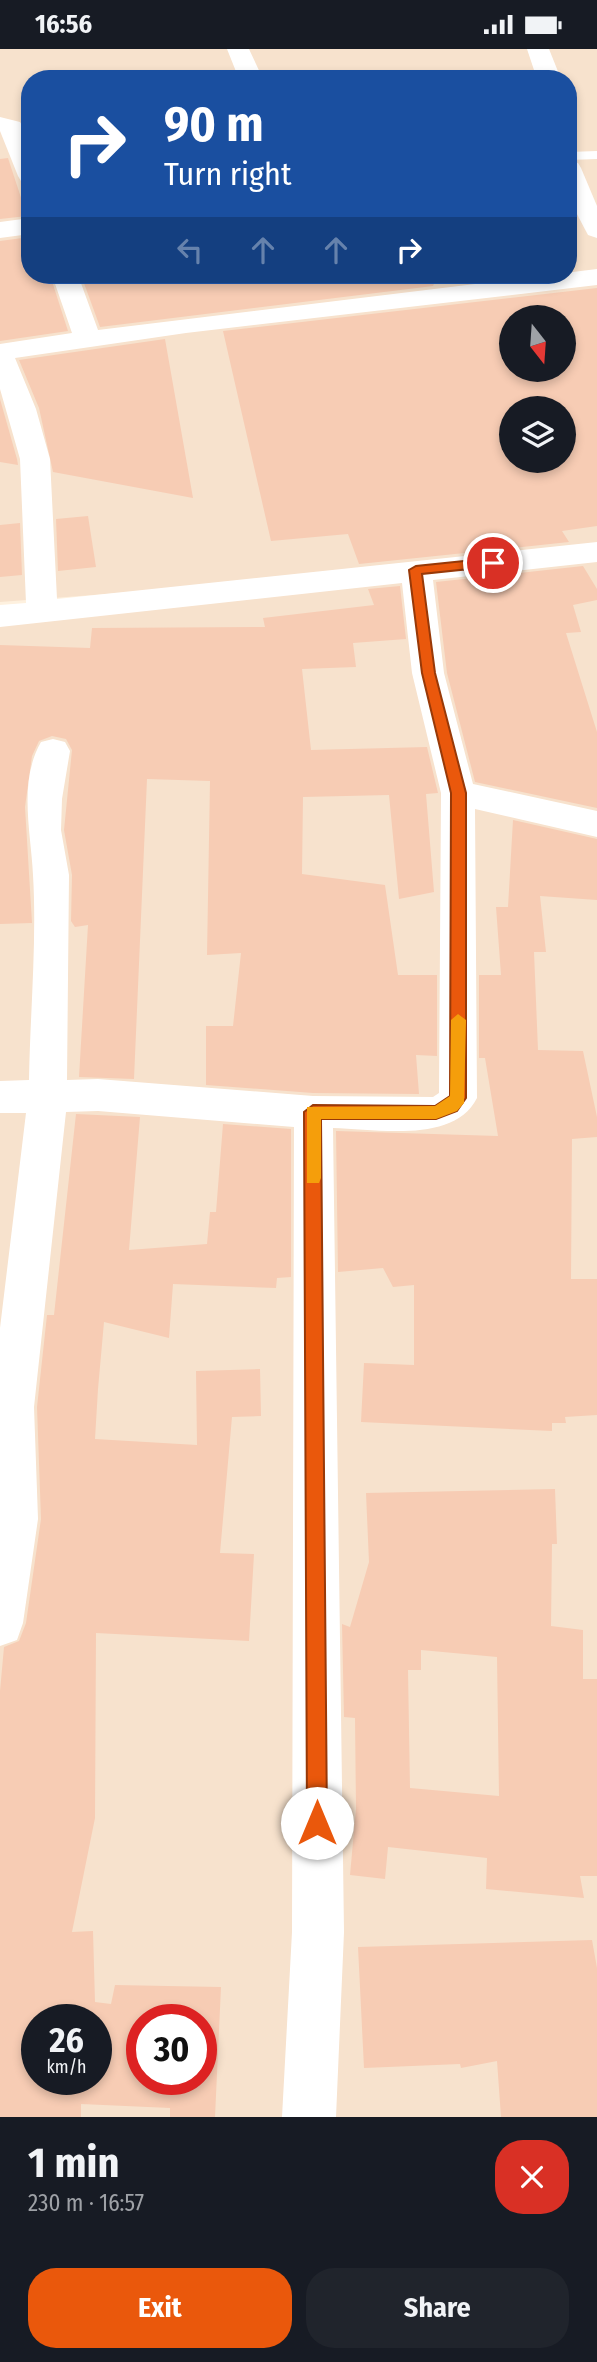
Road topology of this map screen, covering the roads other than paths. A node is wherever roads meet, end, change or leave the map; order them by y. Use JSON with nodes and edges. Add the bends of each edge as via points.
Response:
{"nodes":[{"id":1,"x":238,"y":49,"type":"edge"},
{"id":2,"x":538,"y":49,"type":"edge"},
{"id":3,"x":247,"y":70,"type":"edge"},
{"id":4,"x":546,"y":70,"type":"edge"},
{"id":5,"x":0,"y":124,"type":"edge"},
{"id":6,"x":21,"y":152,"type":"edge"},
{"id":7,"x":597,"y":155,"type":"edge"},
{"id":8,"x":577,"y":164,"type":"edge"},
{"id":9,"x":577,"y":185,"type":"edge"},
{"id":10,"x":21,"y":227,"type":"edge"},
{"id":11,"x":0,"y":230,"type":"edge"},
{"id":12,"x":597,"y":230,"type":"edge"},
{"id":13,"x":597,"y":277,"type":"edge"},
{"id":14,"x":577,"y":280,"type":"edge"},
{"id":15,"x":68,"y":284,"type":"edge"},
{"id":16,"x":555,"y":284,"type":"edge"},
{"id":17,"x":88,"y":339,"type":"junction"},
{"id":18,"x":0,"y":353,"type":"edge"},
{"id":19,"x":597,"y":552,"type":"edge"},
{"id":20,"x":416,"y":570,"type":"junction"},
{"id":21,"x":42,"y":611,"type":"junction"},
{"id":22,"x":0,"y":616,"type":"edge"},
{"id":23,"x":53,"y":751,"type":"dead end"},
{"id":24,"x":458,"y":793,"type":"junction"},
{"id":25,"x":597,"y":824,"type":"edge"},
{"id":26,"x":48,"y":1095,"type":"junction"},
{"id":27,"x":0,"y":1097,"type":"edge"},
{"id":28,"x":313,"y":1112,"type":"junction"},
{"id":29,"x":7,"y":1520,"type":"edge"},
{"id":30,"x":0,"y":1623,"type":"edge"},
{"id":31,"x":309,"y":2117,"type":"edge"}],
"edges":[{"from":1,"to":3,"type":"street"},
{"from":2,"to":4,"type":"street"},
{"from":5,"to":6,"type":"street","via":[[12,127]]},
{"from":7,"to":8,"type":"lane"},
{"from":9,"to":12,"type":"street"},
{"from":10,"to":11,"type":"street"},
{"from":13,"to":14,"type":"street"},
{"from":15,"to":17,"type":"street"},
{"from":16,"to":17,"type":"street"},
{"from":17,"to":18,"type":"street"},
{"from":18,"to":21,"type":"street","via":[[35,459]]},
{"from":19,"to":20,"type":"street"},
{"from":20,"to":21,"type":"street"},
{"from":20,"to":24,"type":"street","via":[[428,673]]},
{"from":21,"to":22,"type":"street"},
{"from":23,"to":26,"type":"street","via":[[44,830],[51,875]]},
{"from":24,"to":25,"type":"street"},
{"from":24,"to":28,"type":"street","via":[[458,1098],[436,1112]]},
{"from":26,"to":27,"type":"street"},
{"from":26,"to":28,"type":"street"},
{"from":26,"to":29,"type":"street","via":[[12,1407]]},
{"from":28,"to":31,"type":"street","via":[[318,1932]]},
{"from":29,"to":30,"type":"street"}]}
